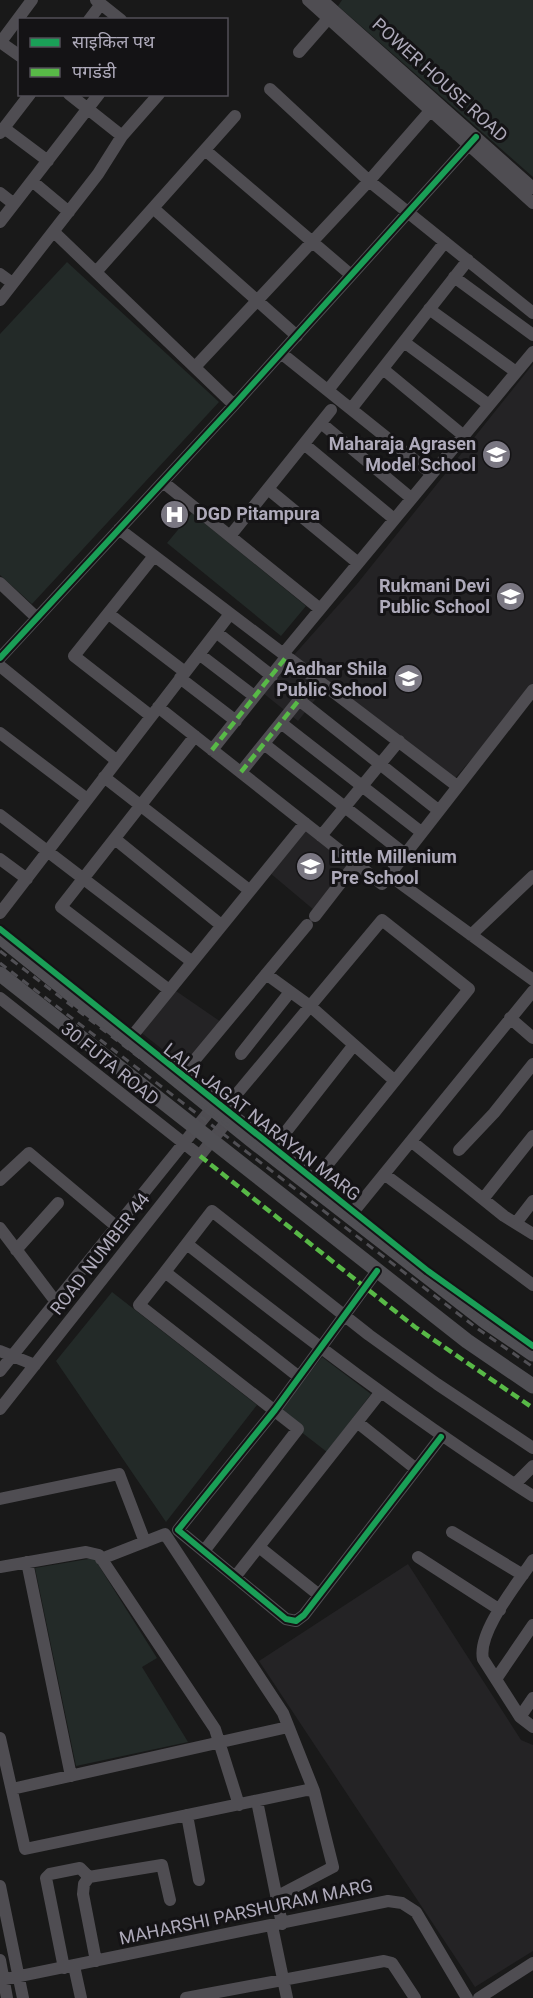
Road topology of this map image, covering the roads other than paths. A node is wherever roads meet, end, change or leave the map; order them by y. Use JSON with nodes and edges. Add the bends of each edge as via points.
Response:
{"nodes":[{"id":1,"x":32,"y":0,"type":"edge"},
{"id":2,"x":308,"y":0,"type":"edge"},
{"id":3,"x":98,"y":2,"type":"edge"},
{"id":4,"x":328,"y":8,"type":"edge"},
{"id":5,"x":18,"y":18,"type":"edge"},
{"id":6,"x":18,"y":18,"type":"edge"},
{"id":7,"x":89,"y":18,"type":"edge"},
{"id":8,"x":118,"y":18,"type":"edge"},
{"id":9,"x":0,"y":42,"type":"edge"},
{"id":10,"x":299,"y":52,"type":"dead end"},
{"id":11,"x":18,"y":55,"type":"edge"},
{"id":12,"x":270,"y":89,"type":"dead end"},
{"id":13,"x":28,"y":96,"type":"edge"},
{"id":14,"x":72,"y":96,"type":"edge"},
{"id":15,"x":98,"y":96,"type":"edge"},
{"id":16,"x":157,"y":96,"type":"edge"},
{"id":17,"x":88,"y":109,"type":"junction"},
{"id":18,"x":430,"y":111,"type":"junction"},
{"id":19,"x":235,"y":116,"type":"dead end"},
{"id":20,"x":2,"y":130,"type":"edge"},
{"id":21,"x":122,"y":136,"type":"junction"},
{"id":22,"x":473,"y":141,"type":"junction"},
{"id":23,"x":205,"y":150,"type":"junction"},
{"id":24,"x":48,"y":161,"type":"junction"},
{"id":25,"x":32,"y":181,"type":"junction"},
{"id":26,"x":369,"y":181,"type":"junction"},
{"id":27,"x":533,"y":188,"type":"edge"},
{"id":28,"x":0,"y":193,"type":"edge"},
{"id":29,"x":533,"y":203,"type":"edge"},
{"id":30,"x":14,"y":204,"type":"junction"},
{"id":31,"x":153,"y":208,"type":"junction"},
{"id":32,"x":69,"y":212,"type":"junction"},
{"id":33,"x":408,"y":213,"type":"junction"},
{"id":34,"x":0,"y":222,"type":"edge"},
{"id":35,"x":54,"y":232,"type":"junction"},
{"id":36,"x":312,"y":239,"type":"junction"},
{"id":37,"x":445,"y":242,"type":"junction"},
{"id":38,"x":468,"y":260,"type":"junction"},
{"id":39,"x":96,"y":272,"type":"junction"},
{"id":40,"x":0,"y":274,"type":"edge"},
{"id":41,"x":351,"y":275,"type":"junction"},
{"id":42,"x":454,"y":277,"type":"junction"},
{"id":43,"x":11,"y":282,"type":"junction"},
{"id":44,"x":0,"y":300,"type":"edge"},
{"id":45,"x":257,"y":300,"type":"junction"},
{"id":46,"x":429,"y":309,"type":"junction"},
{"id":47,"x":533,"y":313,"type":"edge"},
{"id":48,"x":533,"y":335,"type":"edge"},
{"id":49,"x":297,"y":336,"type":"junction"},
{"id":50,"x":404,"y":342,"type":"junction"},
{"id":51,"x":533,"y":352,"type":"edge"},
{"id":52,"x":281,"y":353,"type":"junction"},
{"id":53,"x":195,"y":367,"type":"junction"},
{"id":54,"x":383,"y":369,"type":"junction"},
{"id":55,"x":516,"y":372,"type":"junction"},
{"id":56,"x":328,"y":390,"type":"junction"},
{"id":57,"x":234,"y":405,"type":"junction"},
{"id":58,"x":489,"y":405,"type":"junction"},
{"id":59,"x":331,"y":410,"type":"dead end"},
{"id":60,"x":351,"y":410,"type":"junction"},
{"id":61,"x":321,"y":423,"type":"junction"},
{"id":62,"x":464,"y":436,"type":"junction"},
{"id":63,"x":304,"y":444,"type":"junction"},
{"id":64,"x":432,"y":474,"type":"junction"},
{"id":65,"x":163,"y":482,"type":"junction"},
{"id":66,"x":268,"y":489,"type":"junction"},
{"id":67,"x":411,"y":498,"type":"junction"},
{"id":68,"x":394,"y":519,"type":"junction"},
{"id":69,"x":119,"y":530,"type":"junction"},
{"id":70,"x":230,"y":537,"type":"junction"},
{"id":71,"x":154,"y":556,"type":"junction"},
{"id":72,"x":358,"y":563,"type":"junction"},
{"id":73,"x":0,"y":583,"type":"edge"},
{"id":74,"x":320,"y":609,"type":"junction"},
{"id":75,"x":109,"y":614,"type":"junction"},
{"id":76,"x":230,"y":614,"type":"junction"},
{"id":77,"x":37,"y":618,"type":"junction"},
{"id":78,"x":216,"y":632,"type":"junction"},
{"id":79,"x":199,"y":654,"type":"junction"},
{"id":80,"x":285,"y":655,"type":"junction"},
{"id":81,"x":0,"y":658,"type":"edge"},
{"id":82,"x":0,"y":666,"type":"edge"},
{"id":83,"x":183,"y":675,"type":"junction"},
{"id":84,"x":272,"y":676,"type":"junction"},
{"id":85,"x":316,"y":679,"type":"junction"},
{"id":86,"x":533,"y":690,"type":"edge"},
{"id":87,"x":254,"y":696,"type":"junction"},
{"id":88,"x":299,"y":700,"type":"junction"},
{"id":89,"x":155,"y":711,"type":"junction"},
{"id":90,"x":236,"y":721,"type":"junction"},
{"id":91,"x":281,"y":723,"type":"junction"},
{"id":92,"x":0,"y":733,"type":"edge"},
{"id":93,"x":195,"y":736,"type":"junction"},
{"id":94,"x":399,"y":741,"type":"junction"},
{"id":95,"x":264,"y":744,"type":"junction"},
{"id":96,"x":212,"y":750,"type":"junction"},
{"id":97,"x":117,"y":760,"type":"junction"},
{"id":98,"x":381,"y":763,"type":"junction"},
{"id":99,"x":241,"y":772,"type":"junction"},
{"id":100,"x":104,"y":777,"type":"junction"},
{"id":101,"x":363,"y":784,"type":"junction"},
{"id":102,"x":457,"y":786,"type":"junction"},
{"id":103,"x":87,"y":799,"type":"junction"},
{"id":104,"x":141,"y":805,"type":"junction"},
{"id":105,"x":345,"y":807,"type":"junction"},
{"id":106,"x":438,"y":810,"type":"junction"},
{"id":107,"x":0,"y":815,"type":"edge"},
{"id":108,"x":305,"y":823,"type":"junction"},
{"id":109,"x":421,"y":832,"type":"junction"},
{"id":110,"x":321,"y":836,"type":"junction"},
{"id":111,"x":115,"y":839,"type":"junction"},
{"id":112,"x":49,"y":851,"type":"junction"},
{"id":113,"x":405,"y":854,"type":"junction"},
{"id":114,"x":0,"y":859,"type":"edge"},
{"id":115,"x":356,"y":863,"type":"junction"},
{"id":116,"x":389,"y":874,"type":"junction"},
{"id":117,"x":533,"y":876,"type":"edge"},
{"id":118,"x":84,"y":878,"type":"junction"},
{"id":119,"x":27,"y":879,"type":"junction"},
{"id":120,"x":249,"y":890,"type":"junction"},
{"id":121,"x":0,"y":914,"type":"edge"},
{"id":122,"x":221,"y":925,"type":"junction"},
{"id":123,"x":0,"y":929,"type":"edge"},
{"id":124,"x":471,"y":935,"type":"junction"},
{"id":125,"x":0,"y":937,"type":"edge"},
{"id":126,"x":191,"y":961,"type":"junction"},
{"id":127,"x":0,"y":974,"type":"edge"},
{"id":128,"x":266,"y":974,"type":"junction"},
{"id":129,"x":533,"y":980,"type":"edge"},
{"id":130,"x":169,"y":990,"type":"junction"},
{"id":131,"x":533,"y":991,"type":"edge"},
{"id":132,"x":290,"y":992,"type":"junction"},
{"id":133,"x":0,"y":998,"type":"edge"},
{"id":134,"x":309,"y":1006,"type":"junction"},
{"id":135,"x":510,"y":1018,"type":"junction"},
{"id":136,"x":133,"y":1035,"type":"junction"},
{"id":137,"x":533,"y":1038,"type":"edge"},
{"id":138,"x":353,"y":1046,"type":"junction"},
{"id":139,"x":241,"y":1054,"type":"dead end"},
{"id":140,"x":533,"y":1064,"type":"edge"},
{"id":141,"x":180,"y":1078,"type":"junction"},
{"id":142,"x":395,"y":1081,"type":"junction"},
{"id":143,"x":221,"y":1113,"type":"junction"},
{"id":144,"x":196,"y":1130,"type":"junction"},
{"id":145,"x":533,"y":1136,"type":"edge"},
{"id":146,"x":211,"y":1141,"type":"junction"},
{"id":147,"x":411,"y":1141,"type":"junction"},
{"id":148,"x":183,"y":1145,"type":"junction"},
{"id":149,"x":274,"y":1147,"type":"junction"},
{"id":150,"x":459,"y":1149,"type":"dead end"},
{"id":151,"x":200,"y":1156,"type":"junction"},
{"id":152,"x":384,"y":1174,"type":"junction"},
{"id":153,"x":0,"y":1180,"type":"edge"},
{"id":154,"x":315,"y":1180,"type":"junction"},
{"id":155,"x":483,"y":1199,"type":"junction"},
{"id":156,"x":533,"y":1201,"type":"edge"},
{"id":157,"x":58,"y":1203,"type":"dead end"},
{"id":158,"x":352,"y":1214,"type":"junction"},
{"id":159,"x":516,"y":1223,"type":"junction"},
{"id":160,"x":117,"y":1227,"type":"junction"},
{"id":161,"x":0,"y":1228,"type":"edge"},
{"id":162,"x":533,"y":1234,"type":"edge"},
{"id":163,"x":188,"y":1244,"type":"junction"},
{"id":164,"x":16,"y":1250,"type":"junction"},
{"id":165,"x":377,"y":1271,"type":"junction"},
{"id":166,"x":165,"y":1272,"type":"junction"},
{"id":167,"x":533,"y":1285,"type":"edge"},
{"id":168,"x":56,"y":1302,"type":"junction"},
{"id":169,"x":345,"y":1314,"type":"junction"},
{"id":170,"x":533,"y":1346,"type":"edge"},
{"id":171,"x":319,"y":1349,"type":"junction"},
{"id":172,"x":6,"y":1354,"type":"edge"},
{"id":173,"x":533,"y":1354,"type":"edge"},
{"id":174,"x":35,"y":1365,"type":"junction"},
{"id":175,"x":0,"y":1371,"type":"edge"},
{"id":176,"x":299,"y":1377,"type":"junction"},
{"id":177,"x":533,"y":1386,"type":"edge"},
{"id":178,"x":380,"y":1393,"type":"junction"},
{"id":179,"x":0,"y":1409,"type":"edge"},
{"id":180,"x":274,"y":1410,"type":"junction"},
{"id":181,"x":357,"y":1422,"type":"junction"},
{"id":182,"x":441,"y":1437,"type":"junction"},
{"id":183,"x":533,"y":1448,"type":"edge"},
{"id":184,"x":533,"y":1466,"type":"edge"},
{"id":185,"x":416,"y":1469,"type":"junction"},
{"id":186,"x":514,"y":1484,"type":"junction"},
{"id":187,"x":533,"y":1496,"type":"edge"},
{"id":188,"x":0,"y":1499,"type":"edge"},
{"id":189,"x":452,"y":1532,"type":"dead end"},
{"id":190,"x":145,"y":1542,"type":"junction"},
{"id":191,"x":259,"y":1547,"type":"junction"},
{"id":192,"x":204,"y":1551,"type":"junction"},
{"id":193,"x":418,"y":1557,"type":"dead end"},
{"id":194,"x":101,"y":1559,"type":"junction"},
{"id":195,"x":533,"y":1560,"type":"edge"},
{"id":196,"x":27,"y":1562,"type":"junction"},
{"id":197,"x":0,"y":1567,"type":"edge"},
{"id":198,"x":524,"y":1575,"type":"junction"},
{"id":199,"x":235,"y":1577,"type":"junction"},
{"id":200,"x":319,"y":1595,"type":"junction"},
{"id":201,"x":500,"y":1610,"type":"junction"},
{"id":202,"x":533,"y":1625,"type":"edge"},
{"id":203,"x":496,"y":1679,"type":"junction"},
{"id":204,"x":533,"y":1698,"type":"edge"},
{"id":205,"x":520,"y":1717,"type":"junction"},
{"id":206,"x":288,"y":1727,"type":"junction"},
{"id":207,"x":533,"y":1727,"type":"edge"},
{"id":208,"x":0,"y":1738,"type":"edge"},
{"id":209,"x":219,"y":1744,"type":"junction"},
{"id":210,"x":71,"y":1776,"type":"junction"},
{"id":211,"x":12,"y":1790,"type":"junction"},
{"id":212,"x":314,"y":1791,"type":"junction"},
{"id":213,"x":257,"y":1801,"type":"junction"},
{"id":214,"x":239,"y":1805,"type":"junction"},
{"id":215,"x":188,"y":1815,"type":"junction"},
{"id":216,"x":89,"y":1877,"type":"junction"},
{"id":217,"x":199,"y":1880,"type":"dead end"},
{"id":218,"x":0,"y":1886,"type":"edge"},
{"id":219,"x":276,"y":1897,"type":"junction"},
{"id":220,"x":170,"y":1900,"type":"dead end"},
{"id":221,"x":277,"y":1925,"type":"junction"},
{"id":222,"x":0,"y":1960,"type":"edge"},
{"id":223,"x":96,"y":1961,"type":"junction"},
{"id":224,"x":533,"y":1963,"type":"edge"},
{"id":225,"x":69,"y":1967,"type":"junction"},
{"id":226,"x":18,"y":1977,"type":"junction"},
{"id":227,"x":2,"y":1980,"type":"edge"},
{"id":228,"x":284,"y":1980,"type":"junction"},
{"id":229,"x":244,"y":1993,"type":"edge"},
{"id":230,"x":8,"y":1998,"type":"edge"},
{"id":231,"x":23,"y":1998,"type":"edge"},
{"id":232,"x":81,"y":1998,"type":"edge"},
{"id":233,"x":186,"y":1998,"type":"edge"},
{"id":234,"x":287,"y":1998,"type":"edge"},
{"id":235,"x":415,"y":1998,"type":"edge"},
{"id":236,"x":466,"y":1998,"type":"edge"},
{"id":237,"x":478,"y":1998,"type":"edge"}],
"edges":[{"from":1,"to":6,"type":"street"},
{"from":2,"to":4,"type":"street","name":"POWER HOUSE ROAD"},
{"from":3,"to":7,"type":"street"},
{"from":3,"to":8,"type":"street"},
{"from":4,"to":10,"type":"street"},
{"from":4,"to":18,"type":"street","name":"POWER HOUSE ROAD"},
{"from":4,"to":22,"type":"street","name":"POWER HOUSE ROAD"},
{"from":5,"to":9,"type":"street"},
{"from":9,"to":11,"type":"street"},
{"from":12,"to":26,"type":"street"},
{"from":13,"to":20,"type":"street"},
{"from":14,"to":17,"type":"street"},
{"from":15,"to":17,"type":"street"},
{"from":16,"to":21,"type":"street"},
{"from":17,"to":21,"type":"street"},
{"from":17,"to":24,"type":"street"},
{"from":18,"to":22,"type":"street","name":"POWER HOUSE ROAD"},
{"from":18,"to":26,"type":"street"},
{"from":19,"to":23,"type":"street"},
{"from":20,"to":24,"type":"street"},
{"from":21,"to":32,"type":"street"},
{"from":22,"to":27,"type":"street","name":"POWER HOUSE ROAD"},
{"from":22,"to":29,"type":"street","name":"POWER HOUSE ROAD"},
{"from":22,"to":33,"type":"street"},
{"from":23,"to":31,"type":"street"},
{"from":23,"to":36,"type":"street"},
{"from":24,"to":25,"type":"street"},
{"from":25,"to":30,"type":"street"},
{"from":25,"to":32,"type":"street"},
{"from":26,"to":33,"type":"street"},
{"from":26,"to":36,"type":"street"},
{"from":28,"to":30,"type":"street"},
{"from":30,"to":34,"type":"street"},
{"from":31,"to":39,"type":"street"},
{"from":31,"to":45,"type":"street"},
{"from":32,"to":35,"type":"street"},
{"from":33,"to":37,"type":"street"},
{"from":33,"to":41,"type":"street"},
{"from":35,"to":39,"type":"street"},
{"from":35,"to":43,"type":"street"},
{"from":36,"to":41,"type":"street"},
{"from":36,"to":45,"type":"street"},
{"from":37,"to":38,"type":"street"},
{"from":37,"to":56,"type":"street"},
{"from":38,"to":42,"type":"street"},
{"from":38,"to":47,"type":"street"},
{"from":39,"to":53,"type":"street"},
{"from":40,"to":43,"type":"street"},
{"from":41,"to":49,"type":"street"},
{"from":42,"to":46,"type":"street"},
{"from":42,"to":48,"type":"street"},
{"from":43,"to":44,"type":"street"},
{"from":45,"to":49,"type":"street"},
{"from":45,"to":53,"type":"street"},
{"from":46,"to":50,"type":"street"},
{"from":46,"to":55,"type":"street"},
{"from":49,"to":52,"type":"street"},
{"from":50,"to":54,"type":"street"},
{"from":50,"to":58,"type":"street"},
{"from":51,"to":55,"type":"street"},
{"from":52,"to":56,"type":"street"},
{"from":52,"to":57,"type":"street"},
{"from":53,"to":57,"type":"street"},
{"from":54,"to":60,"type":"street"},
{"from":54,"to":62,"type":"street"},
{"from":55,"to":58,"type":"street"},
{"from":56,"to":60,"type":"street"},
{"from":57,"to":65,"type":"street"},
{"from":58,"to":62,"type":"street"},
{"from":59,"to":61,"type":"street"},
{"from":60,"to":64,"type":"street"},
{"from":61,"to":63,"type":"street"},
{"from":61,"to":67,"type":"street"},
{"from":62,"to":64,"type":"street"},
{"from":63,"to":66,"type":"street"},
{"from":63,"to":68,"type":"street"},
{"from":64,"to":67,"type":"street"},
{"from":65,"to":69,"type":"street"},
{"from":65,"to":70,"type":"street"},
{"from":66,"to":70,"type":"street"},
{"from":66,"to":72,"type":"street"},
{"from":67,"to":68,"type":"street"},
{"from":68,"to":72,"type":"street"},
{"from":69,"to":71,"type":"street"},
{"from":69,"to":77,"type":"street"},
{"from":70,"to":74,"type":"street"},
{"from":71,"to":75,"type":"street"},
{"from":71,"to":76,"type":"street"},
{"from":72,"to":74,"type":"street"},
{"from":73,"to":77,"type":"street"},
{"from":74,"to":80,"type":"street"},
{"from":75,"to":83,"type":"street"},
{"from":75,"to":89,"type":"street","via":[[74,656]]},
{"from":76,"to":78,"type":"street"},
{"from":76,"to":80,"type":"street"},
{"from":77,"to":81,"type":"street"},
{"from":78,"to":79,"type":"street"},
{"from":78,"to":84,"type":"street"},
{"from":79,"to":83,"type":"street"},
{"from":79,"to":87,"type":"street"},
{"from":80,"to":84,"type":"street"},
{"from":80,"to":85,"type":"street"},
{"from":82,"to":97,"type":"street"},
{"from":83,"to":89,"type":"street"},
{"from":83,"to":90,"type":"street"},
{"from":84,"to":87,"type":"street"},
{"from":85,"to":88,"type":"street"},
{"from":85,"to":94,"type":"street"},
{"from":86,"to":102,"type":"street"},
{"from":87,"to":90,"type":"street"},
{"from":88,"to":91,"type":"street"},
{"from":88,"to":98,"type":"street"},
{"from":89,"to":93,"type":"street"},
{"from":89,"to":97,"type":"street"},
{"from":90,"to":96,"type":"street"},
{"from":91,"to":95,"type":"street"},
{"from":91,"to":101,"type":"street"},
{"from":92,"to":103,"type":"street"},
{"from":93,"to":96,"type":"street"},
{"from":93,"to":104,"type":"street"},
{"from":94,"to":98,"type":"street"},
{"from":94,"to":102,"type":"street"},
{"from":95,"to":99,"type":"street"},
{"from":95,"to":105,"type":"street"},
{"from":96,"to":99,"type":"street"},
{"from":97,"to":100,"type":"street"},
{"from":98,"to":101,"type":"street"},
{"from":98,"to":106,"type":"street"},
{"from":99,"to":108,"type":"street"},
{"from":100,"to":103,"type":"street"},
{"from":100,"to":104,"type":"street"},
{"from":101,"to":105,"type":"street"},
{"from":101,"to":109,"type":"street"},
{"from":102,"to":106,"type":"street"},
{"from":103,"to":112,"type":"street"},
{"from":104,"to":111,"type":"street"},
{"from":104,"to":120,"type":"street"},
{"from":105,"to":110,"type":"street"},
{"from":105,"to":113,"type":"street"},
{"from":106,"to":109,"type":"street"},
{"from":107,"to":112,"type":"street"},
{"from":108,"to":110,"type":"street"},
{"from":108,"to":120,"type":"street"},
{"from":109,"to":113,"type":"street"},
{"from":110,"to":115,"type":"street"},
{"from":111,"to":118,"type":"street"},
{"from":111,"to":122,"type":"street"},
{"from":112,"to":118,"type":"street"},
{"from":112,"to":119,"type":"street"},
{"from":113,"to":116,"type":"street"},
{"from":114,"to":119,"type":"street"},
{"from":115,"to":116,"type":"street","via":[[382,884]]},
{"from":115,"to":128,"type":"street"},
{"from":116,"to":124,"type":"street"},
{"from":117,"to":124,"type":"street"},
{"from":118,"to":126,"type":"street"},
{"from":118,"to":130,"type":"street","via":[[61,907]]},
{"from":119,"to":121,"type":"street"},
{"from":120,"to":122,"type":"street"},
{"from":122,"to":126,"type":"street"},
{"from":123,"to":136,"type":"street"},
{"from":124,"to":129,"type":"street"},
{"from":125,"to":141,"type":"main road","name":"LALA JAGAT NARAYAN MARG"},
{"from":126,"to":130,"type":"street"},
{"from":127,"to":144,"type":"main road"},
{"from":128,"to":132,"type":"street"},
{"from":128,"to":141,"type":"street"},
{"from":130,"to":136,"type":"street"},
{"from":131,"to":135,"type":"street"},
{"from":132,"to":134,"type":"street"},
{"from":132,"to":139,"type":"street"},
{"from":133,"to":148,"type":"street","name":"30 FUTA ROAD"},
{"from":134,"to":138,"type":"street"},
{"from":134,"to":142,"type":"street","via":[[382,920],[469,989]]},
{"from":134,"to":143,"type":"street"},
{"from":135,"to":137,"type":"street"},
{"from":135,"to":147,"type":"street"},
{"from":136,"to":141,"type":"street"},
{"from":138,"to":142,"type":"street"},
{"from":138,"to":149,"type":"street"},
{"from":140,"to":150,"type":"street"},
{"from":141,"to":143,"type":"main road","name":"LALA JAGAT NARAYAN MARG"},
{"from":142,"to":154,"type":"street"},
{"from":143,"to":144,"type":"street","name":"ROAD NUMBER 44"},
{"from":143,"to":146,"type":"street","name":"ROAD NUMBER 44"},
{"from":143,"to":149,"type":"street"},
{"from":143,"to":158,"type":"main road","name":"LALA JAGAT NARAYAN MARG"},
{"from":144,"to":146,"type":"main road"},
{"from":144,"to":148,"type":"street","name":"ROAD NUMBER 44"},
{"from":145,"to":155,"type":"street"},
{"from":146,"to":151,"type":"street","name":"ROAD NUMBER 44"},
{"from":146,"to":165,"type":"main road"},
{"from":147,"to":152,"type":"street"},
{"from":147,"to":155,"type":"street"},
{"from":148,"to":151,"type":"street","name":"30 FUTA ROAD"},
{"from":148,"to":160,"type":"street","name":"ROAD NUMBER 44"},
{"from":149,"to":154,"type":"street"},
{"from":151,"to":174,"type":"street","name":"ROAD NUMBER 44"},
{"from":152,"to":158,"type":"street"},
{"from":152,"to":167,"type":"street"},
{"from":153,"to":160,"type":"street","via":[[29,1153]]},
{"from":154,"to":158,"type":"street"},
{"from":155,"to":159,"type":"street"},
{"from":156,"to":159,"type":"street"},
{"from":157,"to":164,"type":"street"},
{"from":158,"to":170,"type":"street"},
{"from":158,"to":173,"type":"main road","name":"LALA JAGAT NARAYAN MARG","via":[[486,1322]]},
{"from":159,"to":162,"type":"street"},
{"from":160,"to":168,"type":"street","name":"ROAD NUMBER 44"},
{"from":161,"to":164,"type":"street"},
{"from":163,"to":166,"type":"street"},
{"from":163,"to":169,"type":"street","via":[[212,1210]]},
{"from":163,"to":171,"type":"street"},
{"from":164,"to":168,"type":"street"},
{"from":165,"to":169,"type":"street"},
{"from":165,"to":177,"type":"main road"},
{"from":166,"to":176,"type":"street"},
{"from":166,"to":180,"type":"street","via":[[139,1305]]},
{"from":168,"to":172,"type":"street","name":"ROAD NUMBER 44"},
{"from":169,"to":171,"type":"street"},
{"from":169,"to":183,"type":"street","via":[[437,1384]]},
{"from":171,"to":176,"type":"street"},
{"from":171,"to":178,"type":"street"},
{"from":172,"to":174,"type":"street"},
{"from":172,"to":175,"type":"street","name":"ROAD NUMBER 44"},
{"from":174,"to":179,"type":"street","name":"ROAD NUMBER 44"},
{"from":176,"to":180,"type":"street"},
{"from":178,"to":181,"type":"street"},
{"from":178,"to":182,"type":"street"},
{"from":180,"to":192,"type":"street","via":[[298,1429]]},
{"from":180,"to":192,"type":"street","via":[[178,1530]]},
{"from":181,"to":185,"type":"street"},
{"from":181,"to":191,"type":"street"},
{"from":182,"to":185,"type":"street"},
{"from":182,"to":186,"type":"street"},
{"from":184,"to":186,"type":"street"},
{"from":185,"to":200,"type":"street"},
{"from":186,"to":187,"type":"street"},
{"from":188,"to":190,"type":"street","via":[[119,1474]]},
{"from":189,"to":198,"type":"street"},
{"from":190,"to":194,"type":"street"},
{"from":190,"to":206,"type":"street","via":[[165,1534],[283,1713]]},
{"from":191,"to":199,"type":"street"},
{"from":191,"to":200,"type":"street"},
{"from":192,"to":199,"type":"street"},
{"from":193,"to":201,"type":"street"},
{"from":194,"to":196,"type":"street","via":[[86,1552]]},
{"from":194,"to":209,"type":"street","via":[[215,1729]]},
{"from":195,"to":198,"type":"street"},
{"from":196,"to":197,"type":"street"},
{"from":196,"to":210,"type":"street"},
{"from":198,"to":201,"type":"street"},
{"from":199,"to":200,"type":"street","via":[[286,1619],[296,1621]]},
{"from":201,"to":203,"type":"street","via":[[481,1650]]},
{"from":202,"to":203,"type":"street"},
{"from":203,"to":205,"type":"street"},
{"from":204,"to":205,"type":"street"},
{"from":205,"to":207,"type":"street"},
{"from":206,"to":209,"type":"street"},
{"from":206,"to":212,"type":"street"},
{"from":208,"to":211,"type":"street"},
{"from":209,"to":210,"type":"street"},
{"from":209,"to":214,"type":"street"},
{"from":210,"to":211,"type":"street"},
{"from":211,"to":215,"type":"street","via":[[25,1849]]},
{"from":212,"to":213,"type":"street"},
{"from":212,"to":219,"type":"street","via":[[333,1867]]},
{"from":213,"to":214,"type":"street"},
{"from":213,"to":219,"type":"street"},
{"from":214,"to":215,"type":"street"},
{"from":215,"to":217,"type":"street"},
{"from":216,"to":220,"type":"street","via":[[162,1865]]},
{"from":216,"to":223,"type":"street","via":[[83,1894]]},
{"from":216,"to":225,"type":"street","via":[[80,1868],[46,1878]]},
{"from":218,"to":226,"type":"street"},
{"from":219,"to":221,"type":"street"},
{"from":221,"to":223,"type":"street","name":"MAHARSHI PARSHURAM MARG"},
{"from":221,"to":228,"type":"street"},
{"from":221,"to":236,"type":"street","name":"MAHARSHI PARSHURAM MARG","via":[[388,1902],[402,1903],[416,1912]]},
{"from":222,"to":227,"type":"street"},
{"from":223,"to":225,"type":"street","name":"MAHARSHI PARSHURAM MARG"},
{"from":224,"to":237,"type":"street"},
{"from":225,"to":226,"type":"street","name":"MAHARSHI PARSHURAM MARG"},
{"from":225,"to":232,"type":"street"},
{"from":226,"to":227,"type":"street"},
{"from":226,"to":231,"type":"street"},
{"from":227,"to":230,"type":"street"},
{"from":228,"to":229,"type":"street"},
{"from":228,"to":234,"type":"street"},
{"from":228,"to":235,"type":"street","via":[[389,1961]]},
{"from":229,"to":233,"type":"street"}]}
